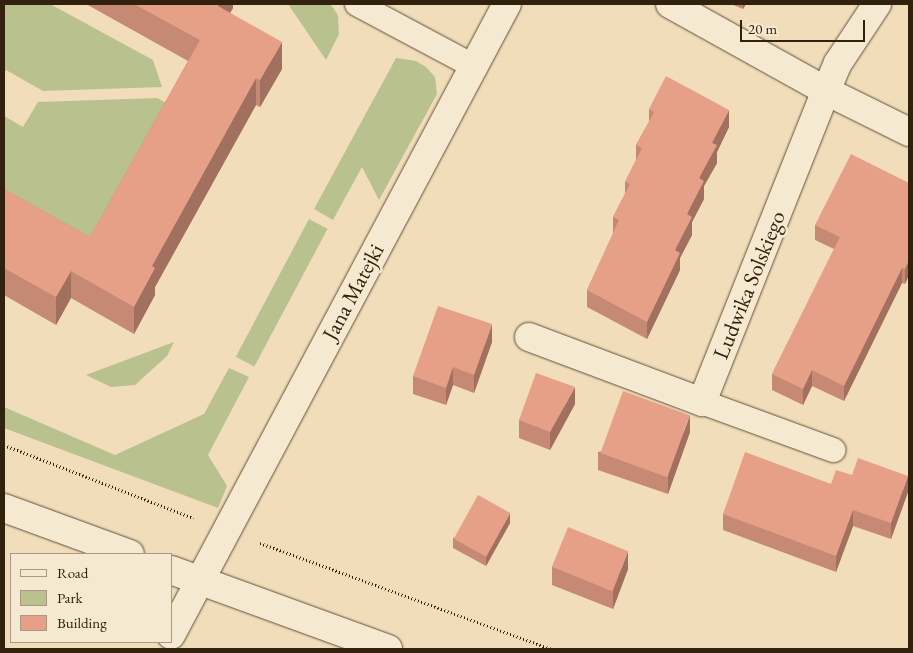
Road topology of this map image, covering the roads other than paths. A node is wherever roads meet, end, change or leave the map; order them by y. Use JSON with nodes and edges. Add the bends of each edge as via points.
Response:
{"nodes":[{"id":1,"x":357,"y":4,"type":"edge"},
{"id":2,"x":507,"y":4,"type":"edge"},
{"id":3,"x":670,"y":4,"type":"edge"},
{"id":4,"x":877,"y":4,"type":"edge"},
{"id":5,"x":474,"y":66,"type":"junction"},
{"id":6,"x":826,"y":91,"type":"junction"},
{"id":7,"x":909,"y":132,"type":"edge"},
{"id":8,"x":529,"y":337,"type":"dead end"},
{"id":9,"x":702,"y":402,"type":"junction"},
{"id":10,"x":833,"y":450,"type":"dead end"},
{"id":11,"x":4,"y":508,"type":"edge"},
{"id":12,"x":127,"y":553,"type":"edge"},
{"id":13,"x":172,"y":570,"type":"edge"},
{"id":14,"x":200,"y":580,"type":"junction"},
{"id":15,"x":172,"y":634,"type":"edge"},
{"id":16,"x":388,"y":649,"type":"edge"}],
"edges":[{"from":1,"to":5,"type":"lane"},
{"from":2,"to":5,"type":"street","name":"Jana Matejki"},
{"from":3,"to":6,"type":"street"},
{"from":4,"to":6,"type":"street","name":"Ludwika Solskiego","via":[[838,63]]},
{"from":5,"to":14,"type":"street","name":"Jana Matejki"},
{"from":6,"to":7,"type":"street"},
{"from":6,"to":9,"type":"street","name":"Ludwika Solskiego"},
{"from":8,"to":9,"type":"street"},
{"from":9,"to":10,"type":"lane"},
{"from":11,"to":12,"type":"street"},
{"from":13,"to":14,"type":"street"},
{"from":14,"to":15,"type":"street","name":"Jana Matejki"},
{"from":14,"to":16,"type":"street"}]}
